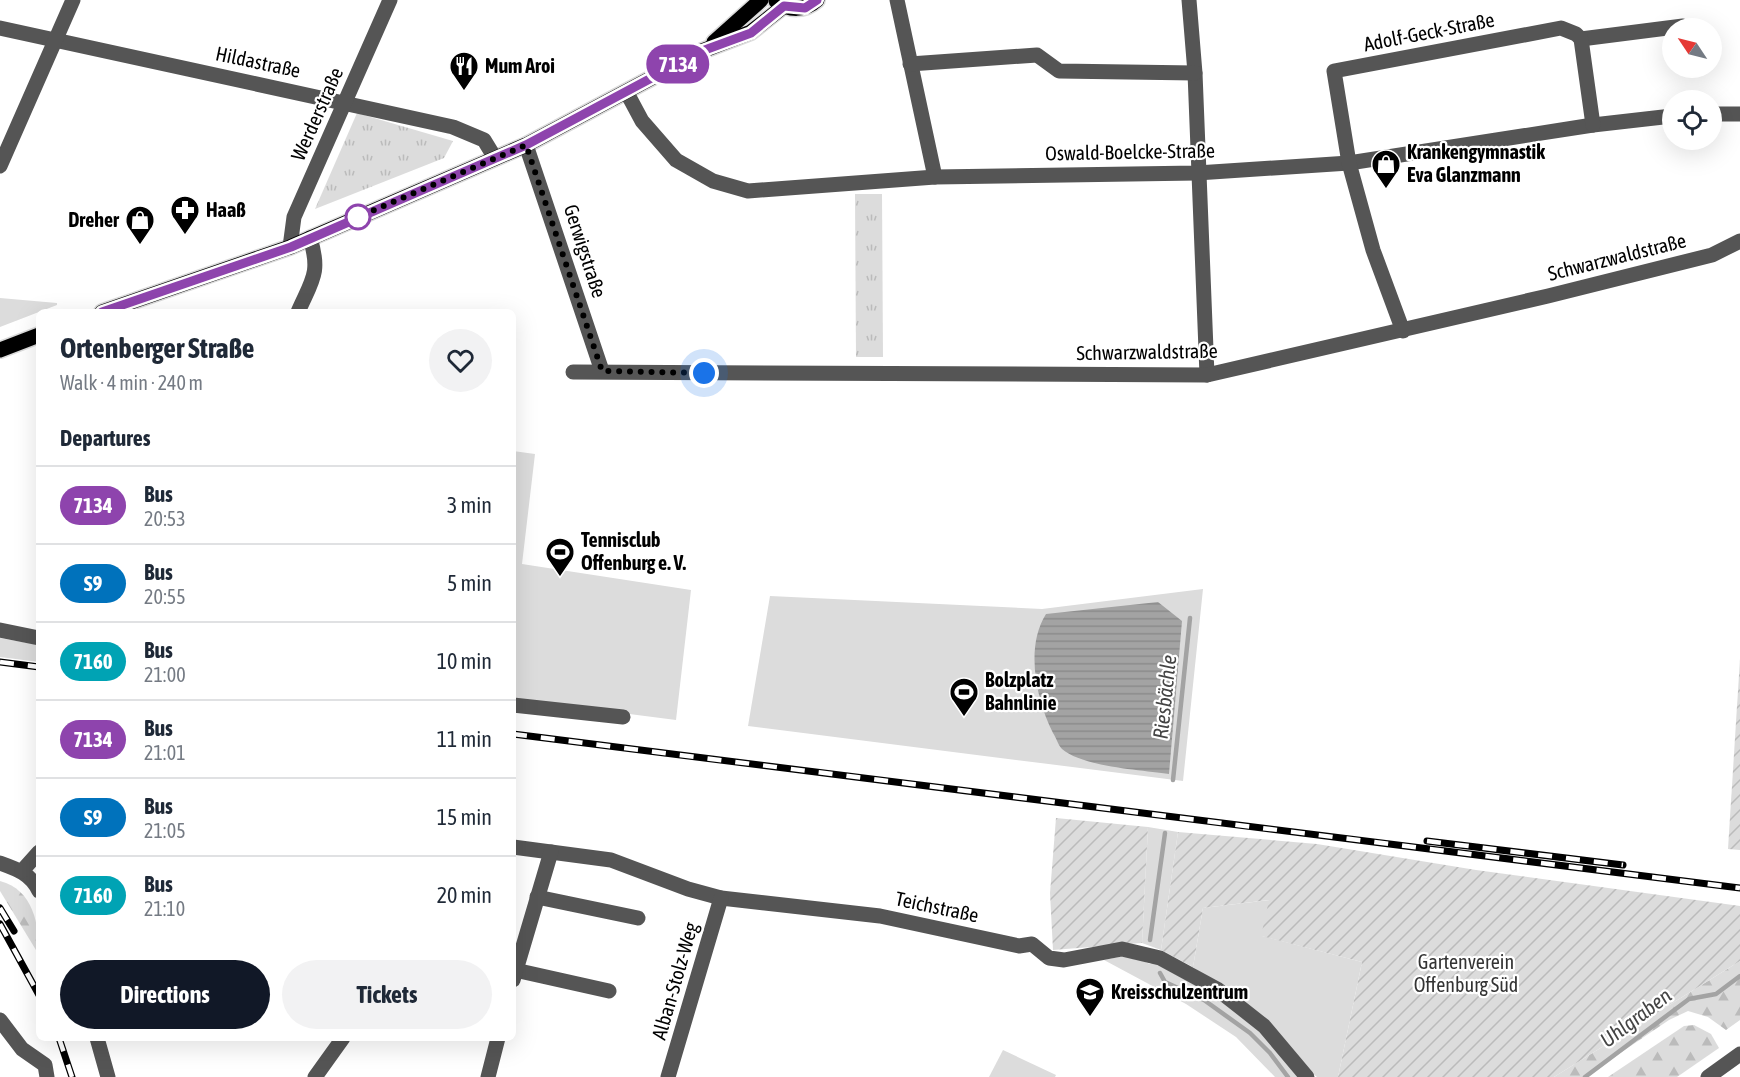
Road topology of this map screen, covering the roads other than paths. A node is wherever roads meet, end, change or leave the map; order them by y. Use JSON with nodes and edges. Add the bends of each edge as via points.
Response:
{"nodes":[{"id":1,"x":73,"y":0,"type":"edge"},
{"id":2,"x":390,"y":0,"type":"edge"},
{"id":3,"x":761,"y":0,"type":"edge"},
{"id":4,"x":817,"y":0,"type":"edge"},
{"id":5,"x":897,"y":0,"type":"edge"},
{"id":6,"x":1190,"y":0,"type":"edge"},
{"id":7,"x":780,"y":3,"type":"edge"},
{"id":8,"x":0,"y":28,"type":"edge"},
{"id":9,"x":1662,"y":29,"type":"edge"},
{"id":10,"x":1581,"y":39,"type":"junction"},
{"id":11,"x":55,"y":40,"type":"junction"},
{"id":12,"x":702,"y":51,"type":"junction"},
{"id":13,"x":910,"y":64,"type":"junction"},
{"id":14,"x":1195,"y":73,"type":"junction"},
{"id":15,"x":627,"y":93,"type":"junction"},
{"id":16,"x":347,"y":102,"type":"junction"},
{"id":17,"x":1722,"y":114,"type":"edge"},
{"id":18,"x":1740,"y":114,"type":"edge"},
{"id":19,"x":1662,"y":117,"type":"edge"},
{"id":20,"x":1593,"y":125,"type":"junction"},
{"id":21,"x":526,"y":145,"type":"junction"},
{"id":22,"x":495,"y":158,"type":"junction"},
{"id":23,"x":1349,"y":163,"type":"junction"},
{"id":24,"x":0,"y":166,"type":"edge"},
{"id":25,"x":1197,"y":173,"type":"junction"},
{"id":26,"x":935,"y":177,"type":"junction"},
{"id":27,"x":310,"y":238,"type":"junction"},
{"id":28,"x":1740,"y":241,"type":"edge"},
{"id":29,"x":291,"y":247,"type":"junction"},
{"id":30,"x":111,"y":309,"type":"edge"},
{"id":31,"x":299,"y":309,"type":"edge"},
{"id":32,"x":1403,"y":330,"type":"junction"},
{"id":33,"x":36,"y":336,"type":"edge"},
{"id":34,"x":0,"y":350,"type":"edge"},
{"id":35,"x":602,"y":371,"type":"junction"},
{"id":36,"x":573,"y":372,"type":"dead end"},
{"id":37,"x":1207,"y":375,"type":"junction"},
{"id":38,"x":0,"y":630,"type":"edge"},
{"id":39,"x":36,"y":637,"type":"edge"},
{"id":40,"x":516,"y":705,"type":"edge"},
{"id":41,"x":623,"y":717,"type":"dead end"},
{"id":42,"x":516,"y":847,"type":"edge"},
{"id":43,"x":551,"y":852,"type":"junction"},
{"id":44,"x":36,"y":855,"type":"edge"},
{"id":45,"x":0,"y":863,"type":"edge"},
{"id":46,"x":22,"y":871,"type":"junction"},
{"id":47,"x":36,"y":885,"type":"edge"},
{"id":48,"x":537,"y":897,"type":"junction"},
{"id":49,"x":721,"y":898,"type":"junction"},
{"id":50,"x":638,"y":918,"type":"dead end"},
{"id":51,"x":516,"y":968,"type":"edge"},
{"id":52,"x":516,"y":975,"type":"edge"},
{"id":53,"x":609,"y":991,"type":"dead end"},
{"id":54,"x":0,"y":1020,"type":"edge"},
{"id":55,"x":98,"y":1041,"type":"edge"},
{"id":56,"x":341,"y":1041,"type":"edge"},
{"id":57,"x":497,"y":1041,"type":"edge"},
{"id":58,"x":1740,"y":1054,"type":"edge"},
{"id":59,"x":47,"y":1077,"type":"edge"},
{"id":60,"x":108,"y":1077,"type":"edge"},
{"id":61,"x":315,"y":1077,"type":"edge"},
{"id":62,"x":488,"y":1077,"type":"edge"},
{"id":63,"x":668,"y":1077,"type":"edge"},
{"id":64,"x":1306,"y":1077,"type":"edge"},
{"id":65,"x":1708,"y":1077,"type":"edge"}],
"edges":[{"from":1,"to":11,"type":"street"},
{"from":2,"to":16,"type":"street","name":"Werderstraße"},
{"from":3,"to":12,"type":"main road"},
{"from":4,"to":7,"type":"main road","via":[[805,8]]},
{"from":5,"to":13,"type":"street"},
{"from":6,"to":14,"type":"street"},
{"from":7,"to":12,"type":"main road","via":[[751,33]]},
{"from":8,"to":11,"type":"street","name":"Hildastraße"},
{"from":9,"to":10,"type":"street","name":"Adolf-Geck-Straße"},
{"from":10,"to":20,"type":"street"},
{"from":10,"to":23,"type":"street","name":"Adolf-Geck-Straße","via":[[1561,28],[1335,71]]},
{"from":11,"to":16,"type":"street","name":"Hildastraße"},
{"from":11,"to":24,"type":"street"},
{"from":12,"to":15,"type":"main road"},
{"from":13,"to":14,"type":"street","via":[[1036,55],[1059,71]]},
{"from":13,"to":26,"type":"street"},
{"from":14,"to":25,"type":"street"},
{"from":15,"to":21,"type":"main road"},
{"from":15,"to":26,"type":"street","name":"Oswald-Boelcke-Straße","via":[[642,121],[676,160],[731,188],[767,191]]},
{"from":16,"to":22,"type":"street","name":"Hildastraße","via":[[469,132],[484,140]]},
{"from":16,"to":29,"type":"street","name":"Werderstraße","via":[[294,217]]},
{"from":17,"to":18,"type":"street"},
{"from":19,"to":20,"type":"street","name":"Oswald-Boelcke-Straße"},
{"from":20,"to":23,"type":"street","name":"Oswald-Boelcke-Straße"},
{"from":21,"to":22,"type":"main road"},
{"from":21,"to":35,"type":"street","name":"Gerwigstraße"},
{"from":22,"to":27,"type":"main road"},
{"from":23,"to":25,"type":"street","name":"Oswald-Boelcke-Straße"},
{"from":23,"to":32,"type":"street","via":[[1373,250]]},
{"from":25,"to":26,"type":"street","name":"Oswald-Boelcke-Straße"},
{"from":25,"to":37,"type":"street"},
{"from":27,"to":29,"type":"main road"},
{"from":27,"to":31,"type":"street","via":[[317,270]]},
{"from":28,"to":32,"type":"street","name":"Schwarzwaldstraße","via":[[1712,255]]},
{"from":29,"to":30,"type":"main road"},
{"from":32,"to":37,"type":"street","name":"Schwarzwaldstraße"},
{"from":33,"to":34,"type":"main road"},
{"from":35,"to":36,"type":"street","name":"Schwarzwaldstraße"},
{"from":35,"to":37,"type":"street","name":"Schwarzwaldstraße"},
{"from":38,"to":39,"type":"street"},
{"from":40,"to":41,"type":"street"},
{"from":42,"to":43,"type":"street","name":"Teichstraße"},
{"from":43,"to":48,"type":"street"},
{"from":43,"to":49,"type":"street","name":"Teichstraße","via":[[611,860]]},
{"from":44,"to":46,"type":"street"},
{"from":45,"to":46,"type":"street"},
{"from":46,"to":47,"type":"street"},
{"from":48,"to":50,"type":"street"},
{"from":48,"to":51,"type":"street"},
{"from":49,"to":63,"type":"street","name":"Alban-Stolz-Weg"},
{"from":49,"to":64,"type":"street","name":"Teichstraße","via":[[880,916],[1019,946],[1032,944],[1056,959],[1122,949],[1160,958],[1217,989],[1264,1026]]},
{"from":52,"to":53,"type":"street"},
{"from":54,"to":59,"type":"street","via":[[22,1049],[45,1065]]},
{"from":55,"to":60,"type":"street"},
{"from":56,"to":61,"type":"street"},
{"from":57,"to":62,"type":"street"},
{"from":58,"to":65,"type":"street"}]}
